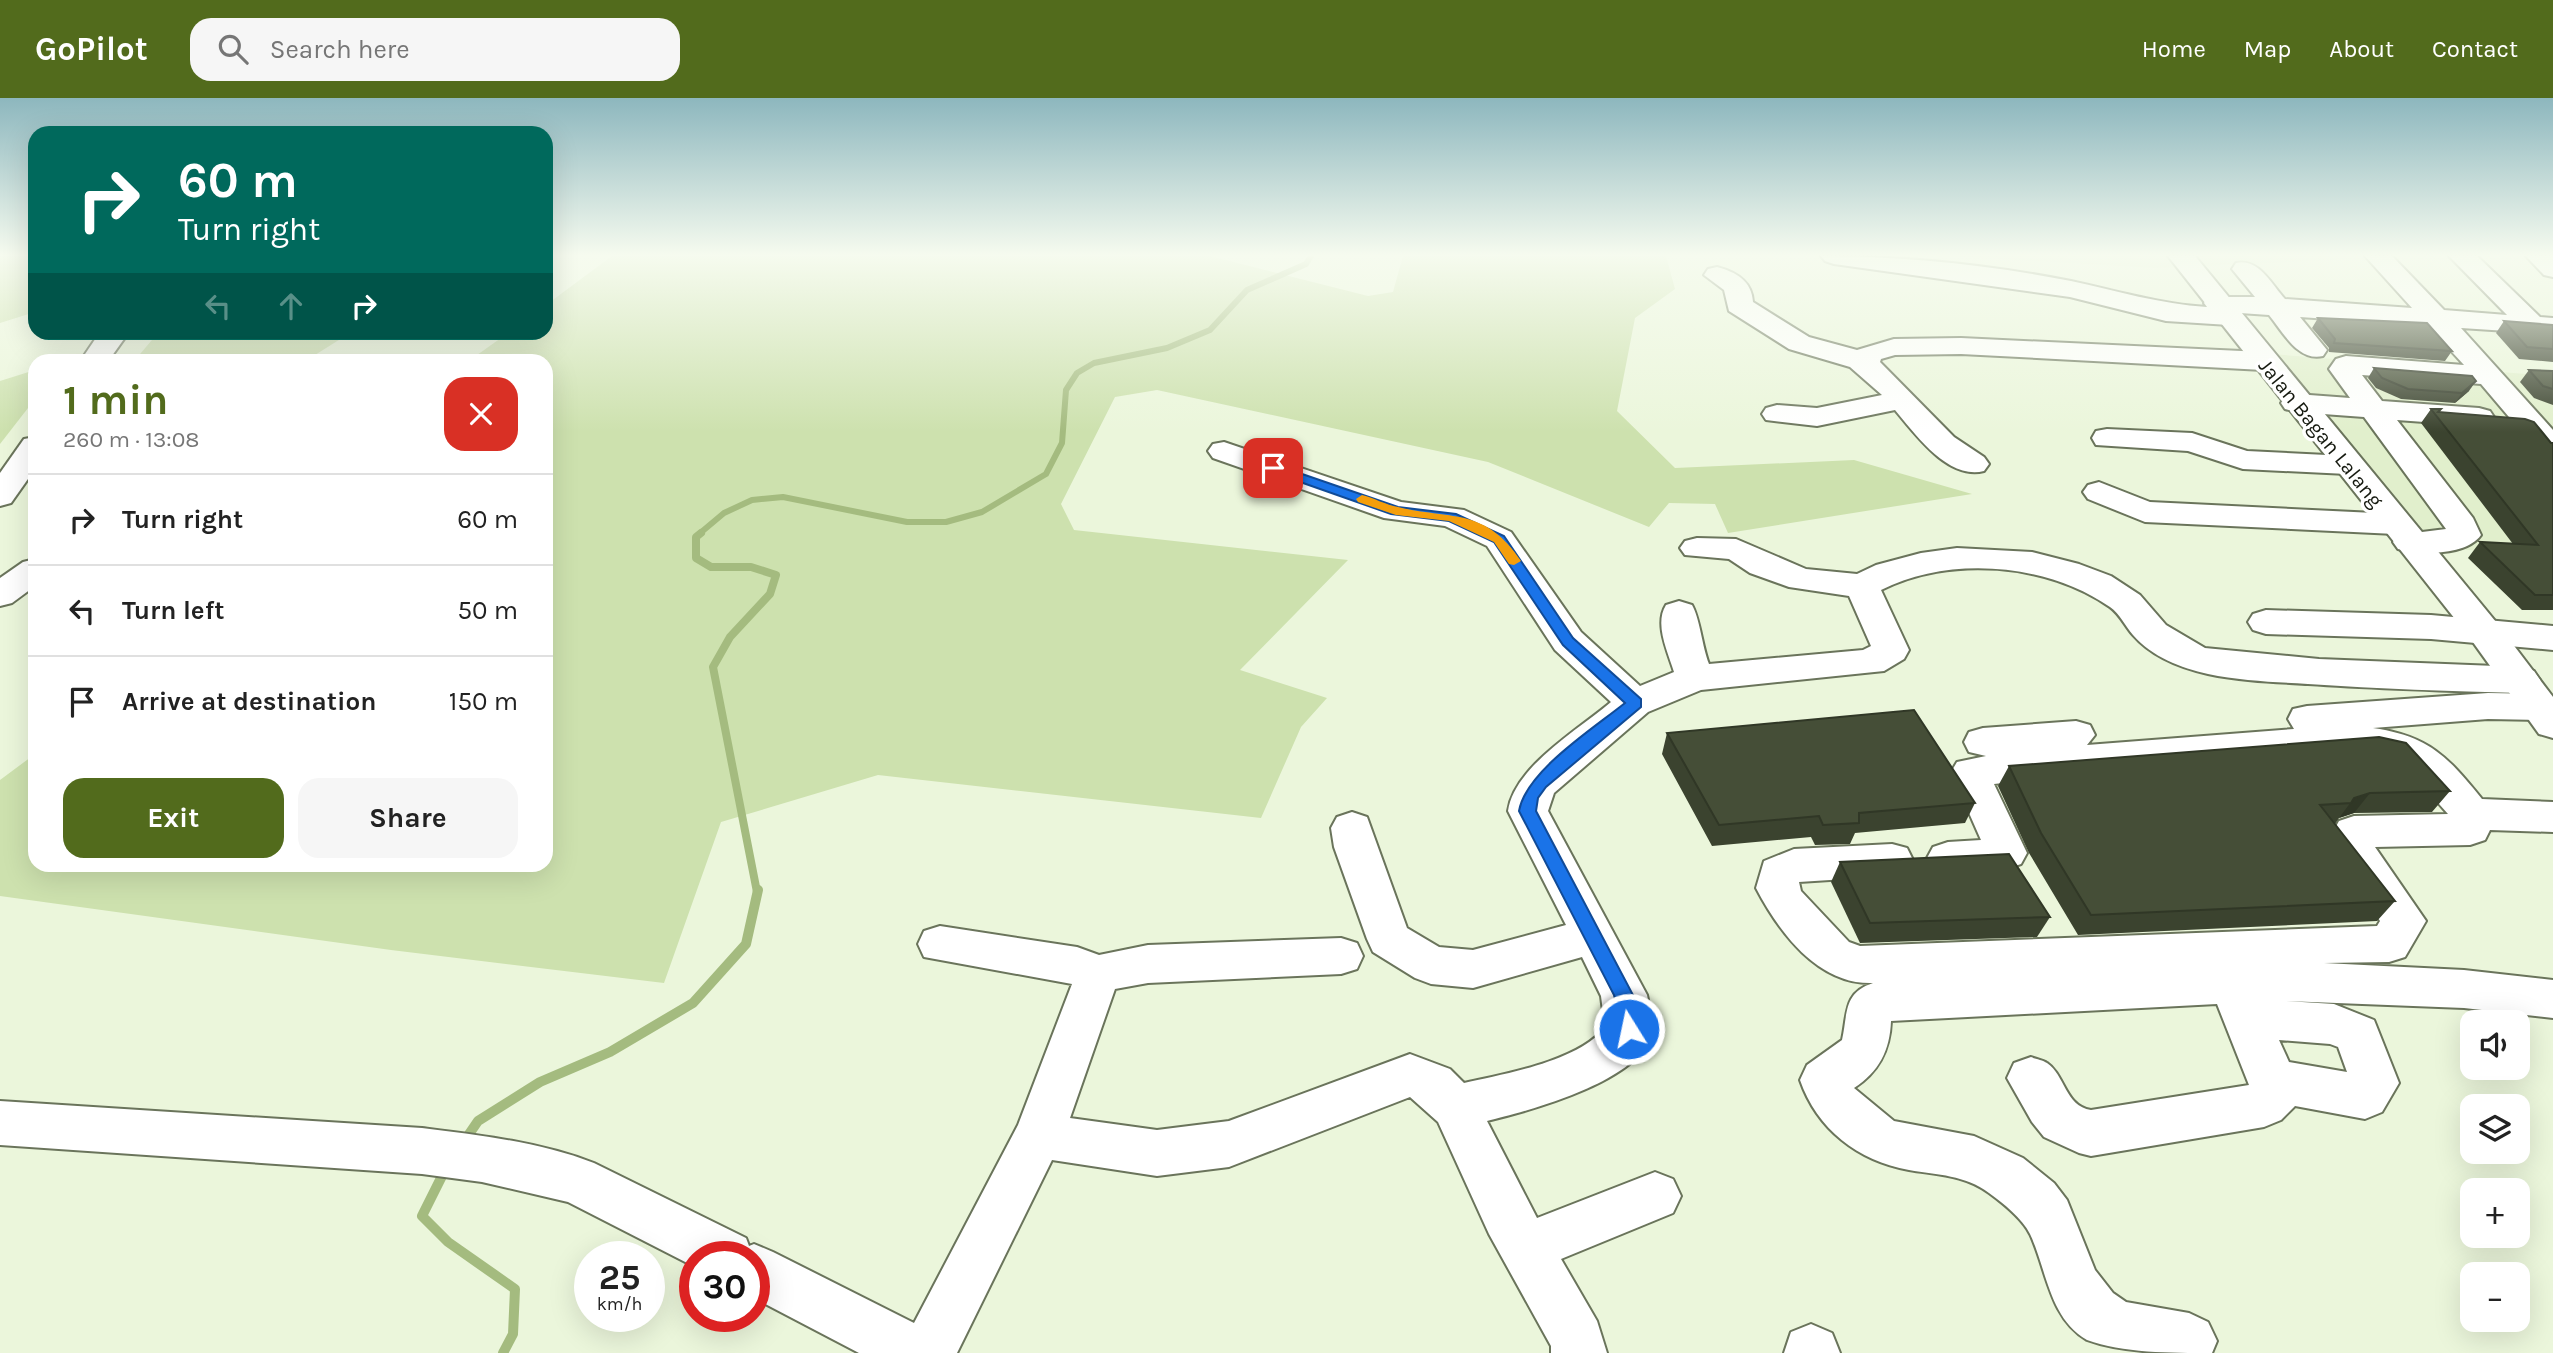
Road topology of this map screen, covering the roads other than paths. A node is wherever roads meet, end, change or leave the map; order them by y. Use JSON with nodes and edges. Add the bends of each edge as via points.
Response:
{"nodes":[{"id":1,"x":1753,"y":315,"type":"edge"},
{"id":2,"x":2173,"y":315,"type":"edge"},
{"id":3,"x":2226,"y":315,"type":"edge"},
{"id":4,"x":2265,"y":315,"type":"edge"},
{"id":5,"x":2284,"y":315,"type":"edge"},
{"id":6,"x":2388,"y":315,"type":"edge"},
{"id":7,"x":2435,"y":315,"type":"edge"},
{"id":8,"x":2438,"y":318,"type":"junction"},
{"id":9,"x":2543,"y":325,"type":"edge"},
{"id":10,"x":2238,"y":330,"type":"junction"},
{"id":11,"x":1865,"y":364,"type":"junction"},
{"id":12,"x":2525,"y":371,"type":"dead end"},
{"id":13,"x":2487,"y":372,"type":"junction"},
{"id":14,"x":1901,"y":400,"type":"junction"},
{"id":15,"x":2297,"y":403,"type":"junction"},
{"id":16,"x":2375,"y":409,"type":"junction"},
{"id":17,"x":1777,"y":414,"type":"dead end"},
{"id":18,"x":2541,"y":421,"type":"edge"},
{"id":19,"x":2108,"y":438,"type":"dead end"},
{"id":20,"x":2553,"y":449,"type":"edge"},
{"id":21,"x":1224,"y":451,"type":"dead end"},
{"id":22,"x":28,"y":456,"type":"edge"},
{"id":23,"x":1973,"y":464,"type":"dead end"},
{"id":24,"x":2347,"y":465,"type":"junction"},
{"id":25,"x":2099,"y":492,"type":"dead end"},
{"id":26,"x":0,"y":496,"type":"edge"},
{"id":27,"x":2403,"y":533,"type":"junction"},
{"id":28,"x":1697,"y":548,"type":"dead end"},
{"id":29,"x":28,"y":575,"type":"edge"},
{"id":30,"x":1862,"y":586,"type":"junction"},
{"id":31,"x":0,"y":595,"type":"edge"},
{"id":32,"x":1679,"y":613,"type":"dead end"},
{"id":33,"x":2266,"y":622,"type":"dead end"},
{"id":34,"x":2483,"y":631,"type":"junction"},
{"id":35,"x":2553,"y":638,"type":"edge"},
{"id":36,"x":1695,"y":678,"type":"junction"},
{"id":37,"x":1635,"y":703,"type":"junction"},
{"id":38,"x":2538,"y":704,"type":"edge"},
{"id":39,"x":1983,"y":742,"type":"dead end"},
{"id":40,"x":2471,"y":814,"type":"junction"},
{"id":41,"x":2553,"y":817,"type":"edge"},
{"id":42,"x":1352,"y":828,"type":"dead end"},
{"id":43,"x":1593,"y":936,"type":"junction"},
{"id":44,"x":940,"y":944,"type":"dead end"},
{"id":45,"x":2270,"y":946,"type":"junction"},
{"id":46,"x":1341,"y":956,"type":"dead end"},
{"id":47,"x":1098,"y":974,"type":"junction"},
{"id":48,"x":2299,"y":981,"type":"junction"},
{"id":49,"x":2553,"y":999,"type":"edge"},
{"id":50,"x":2240,"y":1001,"type":"junction"},
{"id":51,"x":2031,"y":1078,"type":"dead end"},
{"id":52,"x":2273,"y":1081,"type":"junction"},
{"id":53,"x":1455,"y":1107,"type":"junction"},
{"id":54,"x":0,"y":1123,"type":"edge"},
{"id":55,"x":1039,"y":1136,"type":"junction"},
{"id":56,"x":1654,"y":1196,"type":"dead end"},
{"id":57,"x":697,"y":1241,"type":"edge"},
{"id":58,"x":1526,"y":1248,"type":"junction"},
{"id":59,"x":770,"y":1278,"type":"edge"},
{"id":60,"x":2189,"y":1340,"type":"dead end"},
{"id":61,"x":916,"y":1353,"type":"edge"},
{"id":62,"x":928,"y":1353,"type":"edge"},
{"id":63,"x":1579,"y":1353,"type":"edge"}],
"edges":[{"from":1,"to":11,"type":"street","via":[[1807,347]]},
{"from":2,"to":10,"type":"street"},
{"from":3,"to":10,"type":"street","name":"Jalan Bagan Lalang"},
{"from":4,"to":10,"type":"street"},
{"from":5,"to":10,"type":"street","via":[[2310,345]]},
{"from":6,"to":8,"type":"street"},
{"from":7,"to":8,"type":"street"},
{"from":8,"to":9,"type":"street"},
{"from":8,"to":13,"type":"street"},
{"from":10,"to":11,"type":"street","via":[[1894,347],[1869,354]]},
{"from":10,"to":15,"type":"street","name":"Jalan Bagan Lalang"},
{"from":11,"to":14,"type":"street"},
{"from":12,"to":13,"type":"street"},
{"from":13,"to":16,"type":"street","via":[[2346,365],[2343,369]]},
{"from":13,"to":18,"type":"street"},
{"from":14,"to":17,"type":"street","via":[[1817,417]]},
{"from":14,"to":23,"type":"street","via":[[1958,457]]},
{"from":15,"to":16,"type":"street"},
{"from":15,"to":24,"type":"street","name":"Jalan Bagan Lalang"},
{"from":16,"to":18,"type":"street"},
{"from":16,"to":27,"type":"street","via":[[2464,535],[2458,539]]},
{"from":18,"to":20,"type":"street"},
{"from":19,"to":24,"type":"street","via":[[2192,442],[2243,460]]},
{"from":21,"to":37,"type":"street","via":[[1396,511],[1452,517],[1499,539],[1568,641]]},
{"from":22,"to":26,"type":"street"},
{"from":24,"to":27,"type":"street","name":"Jalan Bagan Lalang"},
{"from":25,"to":27,"type":"street","via":[[2145,512]]},
{"from":27,"to":34,"type":"street","name":"Jalan Bagan Lalang"},
{"from":28,"to":30,"type":"street","via":[[1736,549],[1762,565],[1801,579]]},
{"from":29,"to":31,"type":"street"},
{"from":30,"to":36,"type":"street","via":[[1891,650],[1871,662]]},
{"from":30,"to":38,"type":"street","via":[[1882,572],[1933,560],[2045,565],[2124,600],[2159,638],[2195,658]]},
{"from":32,"to":36,"type":"street","via":[[1682,641]]},
{"from":33,"to":34,"type":"street"},
{"from":34,"to":35,"type":"street"},
{"from":34,"to":38,"type":"street","name":"Jalan Bagan Lalang"},
{"from":36,"to":37,"type":"street"},
{"from":37,"to":43,"type":"street","via":[[1540,783],[1530,797],[1528,811]]},
{"from":38,"to":39,"type":"street"},
{"from":40,"to":41,"type":"street"},
{"from":40,"to":45,"type":"street","via":[[2470,829],[2354,832],[2353,848],[2404,921],[2389,944]]},
{"from":40,"to":45,"type":"street","via":[[2438,774],[2412,752],[2387,743],[2326,741],[1988,770],[1970,772],[2006,853],[1794,865],[1779,873],[1777,888],[1833,955],[1858,965]]},
{"from":42,"to":43,"type":"street","via":[[1389,939],[1431,965],[1473,968]]},
{"from":43,"to":53,"type":"street","via":[[1624,995],[1629,1029],[1616,1049],[1512,1094]]},
{"from":44,"to":47,"type":"street","via":[[1077,966]]},
{"from":45,"to":48,"type":"street"},
{"from":46,"to":47,"type":"street","via":[[1148,964]]},
{"from":47,"to":55,"type":"street"},
{"from":48,"to":49,"type":"street","via":[[2464,989]]},
{"from":48,"to":50,"type":"street"},
{"from":50,"to":52,"type":"street"},
{"from":50,"to":52,"type":"street","via":[[2357,1034],[2375,1083],[2365,1097]]},
{"from":50,"to":60,"type":"street","via":[[1874,1002],[1868,1011],[1866,1042],[1853,1063],[1824,1080],[1828,1096],[1867,1135],[1893,1146],[1976,1159],[2008,1177],[2048,1214],[2082,1301],[2105,1321],[2134,1332]]},
{"from":51,"to":52,"type":"street","via":[[2063,1126],[2091,1133],[2264,1105],[2275,1097]]},
{"from":53,"to":55,"type":"street","via":[[1433,1084],[1410,1075],[1229,1144],[1157,1153]]},
{"from":53,"to":58,"type":"street"},
{"from":54,"to":57,"type":"street","via":[[422,1151],[482,1159],[576,1180]]},
{"from":55,"to":62,"type":"street"},
{"from":56,"to":58,"type":"street"},
{"from":58,"to":63,"type":"street","via":[[1578,1340]]},
{"from":59,"to":61,"type":"street"}]}
